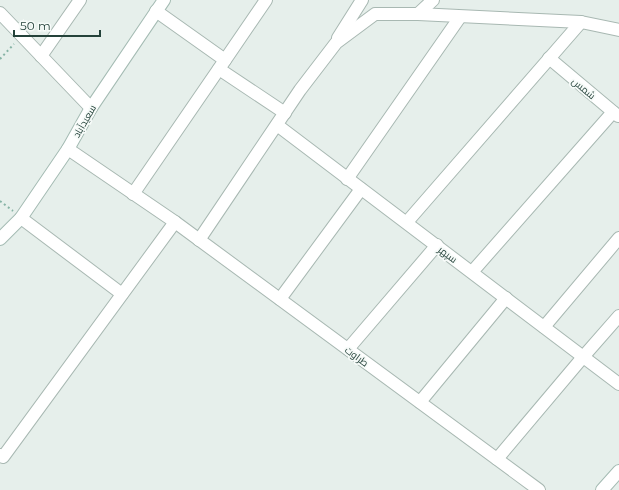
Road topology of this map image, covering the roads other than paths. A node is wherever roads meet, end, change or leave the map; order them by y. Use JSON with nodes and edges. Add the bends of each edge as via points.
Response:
{"nodes":[{"id":1,"x":80,"y":0,"type":"edge"},
{"id":2,"x":164,"y":0,"type":"edge"},
{"id":3,"x":266,"y":0,"type":"edge"},
{"id":4,"x":362,"y":0,"type":"edge"},
{"id":5,"x":432,"y":0,"type":"edge"},
{"id":6,"x":156,"y":11,"type":"junction"},
{"id":7,"x":0,"y":13,"type":"edge"},
{"id":8,"x":418,"y":14,"type":"junction"},
{"id":9,"x":460,"y":17,"type":"junction"},
{"id":10,"x":581,"y":22,"type":"junction"},
{"id":11,"x":619,"y":30,"type":"edge"},
{"id":12,"x":336,"y":43,"type":"junction"},
{"id":13,"x":41,"y":56,"type":"junction"},
{"id":14,"x":549,"y":58,"type":"junction"},
{"id":15,"x":222,"y":64,"type":"junction"},
{"id":16,"x":91,"y":108,"type":"junction"},
{"id":17,"x":285,"y":112,"type":"junction"},
{"id":18,"x":616,"y":115,"type":"edge"},
{"id":19,"x":277,"y":125,"type":"junction"},
{"id":20,"x":68,"y":149,"type":"junction"},
{"id":21,"x":347,"y":179,"type":"junction"},
{"id":22,"x":361,"y":189,"type":"junction"},
{"id":23,"x":133,"y":194,"type":"junction"},
{"id":24,"x":21,"y":218,"type":"junction"},
{"id":25,"x":175,"y":222,"type":"junction"},
{"id":26,"x":407,"y":222,"type":"junction"},
{"id":27,"x":619,"y":238,"type":"edge"},
{"id":28,"x":0,"y":239,"type":"edge"},
{"id":29,"x":199,"y":240,"type":"junction"},
{"id":30,"x":436,"y":245,"type":"junction"},
{"id":31,"x":472,"y":272,"type":"junction"},
{"id":32,"x":122,"y":294,"type":"junction"},
{"id":33,"x":506,"y":298,"type":"junction"},
{"id":34,"x":280,"y":299,"type":"junction"},
{"id":35,"x":619,"y":316,"type":"edge"},
{"id":36,"x":544,"y":327,"type":"junction"},
{"id":37,"x":348,"y":349,"type":"junction"},
{"id":38,"x":583,"y":357,"type":"junction"},
{"id":39,"x":619,"y":384,"type":"edge"},
{"id":40,"x":420,"y":402,"type":"junction"},
{"id":41,"x":0,"y":455,"type":"edge"},
{"id":42,"x":497,"y":459,"type":"junction"},
{"id":43,"x":619,"y":471,"type":"edge"},
{"id":44,"x":540,"y":490,"type":"edge"},
{"id":45,"x":602,"y":490,"type":"edge"}],
"edges":[{"from":1,"to":13,"type":"street"},
{"from":2,"to":6,"type":"street","name":"سعیدآباد"},
{"from":3,"to":15,"type":"street"},
{"from":4,"to":12,"type":"street"},
{"from":5,"to":8,"type":"street"},
{"from":6,"to":15,"type":"street"},
{"from":6,"to":16,"type":"street","name":"سعیدآباد"},
{"from":7,"to":13,"type":"street"},
{"from":8,"to":9,"type":"street"},
{"from":8,"to":12,"type":"street","via":[[375,14]]},
{"from":9,"to":10,"type":"street"},
{"from":9,"to":21,"type":"street"},
{"from":10,"to":11,"type":"street"},
{"from":10,"to":14,"type":"street"},
{"from":12,"to":17,"type":"street"},
{"from":13,"to":16,"type":"street"},
{"from":14,"to":18,"type":"street","name":"شمس"},
{"from":14,"to":26,"type":"street"},
{"from":15,"to":17,"type":"street"},
{"from":15,"to":23,"type":"street"},
{"from":16,"to":20,"type":"street","name":"سعیدآباد"},
{"from":17,"to":19,"type":"street"},
{"from":18,"to":31,"type":"street"},
{"from":19,"to":21,"type":"street","name":"سپهر"},
{"from":19,"to":29,"type":"street"},
{"from":20,"to":23,"type":"street","name":"طراوت"},
{"from":20,"to":24,"type":"street","name":"سعیدآباد"},
{"from":21,"to":22,"type":"street","name":"سپهر"},
{"from":22,"to":26,"type":"street","name":"سپهر"},
{"from":22,"to":34,"type":"street"},
{"from":23,"to":25,"type":"street","name":"طراوت"},
{"from":24,"to":28,"type":"street","name":"سعیدآباد"},
{"from":24,"to":32,"type":"street"},
{"from":25,"to":29,"type":"street","name":"طراوت"},
{"from":25,"to":32,"type":"street"},
{"from":26,"to":30,"type":"street","name":"سپهر"},
{"from":27,"to":36,"type":"street"},
{"from":29,"to":34,"type":"street","name":"طراوت"},
{"from":30,"to":31,"type":"street","name":"سپهر"},
{"from":30,"to":37,"type":"street"},
{"from":31,"to":33,"type":"street","name":"سپهر"},
{"from":32,"to":41,"type":"street","via":[[2,457]]},
{"from":33,"to":36,"type":"street","name":"سپهر"},
{"from":33,"to":40,"type":"street"},
{"from":34,"to":37,"type":"street","name":"طراوت"},
{"from":35,"to":38,"type":"street"},
{"from":36,"to":38,"type":"street","name":"سپهر"},
{"from":37,"to":40,"type":"street","name":"طراوت"},
{"from":38,"to":39,"type":"street","name":"سپهر"},
{"from":38,"to":42,"type":"street"},
{"from":40,"to":42,"type":"street","name":"طراوت"},
{"from":42,"to":44,"type":"street","name":"طراوت"},
{"from":43,"to":45,"type":"street"}]}
